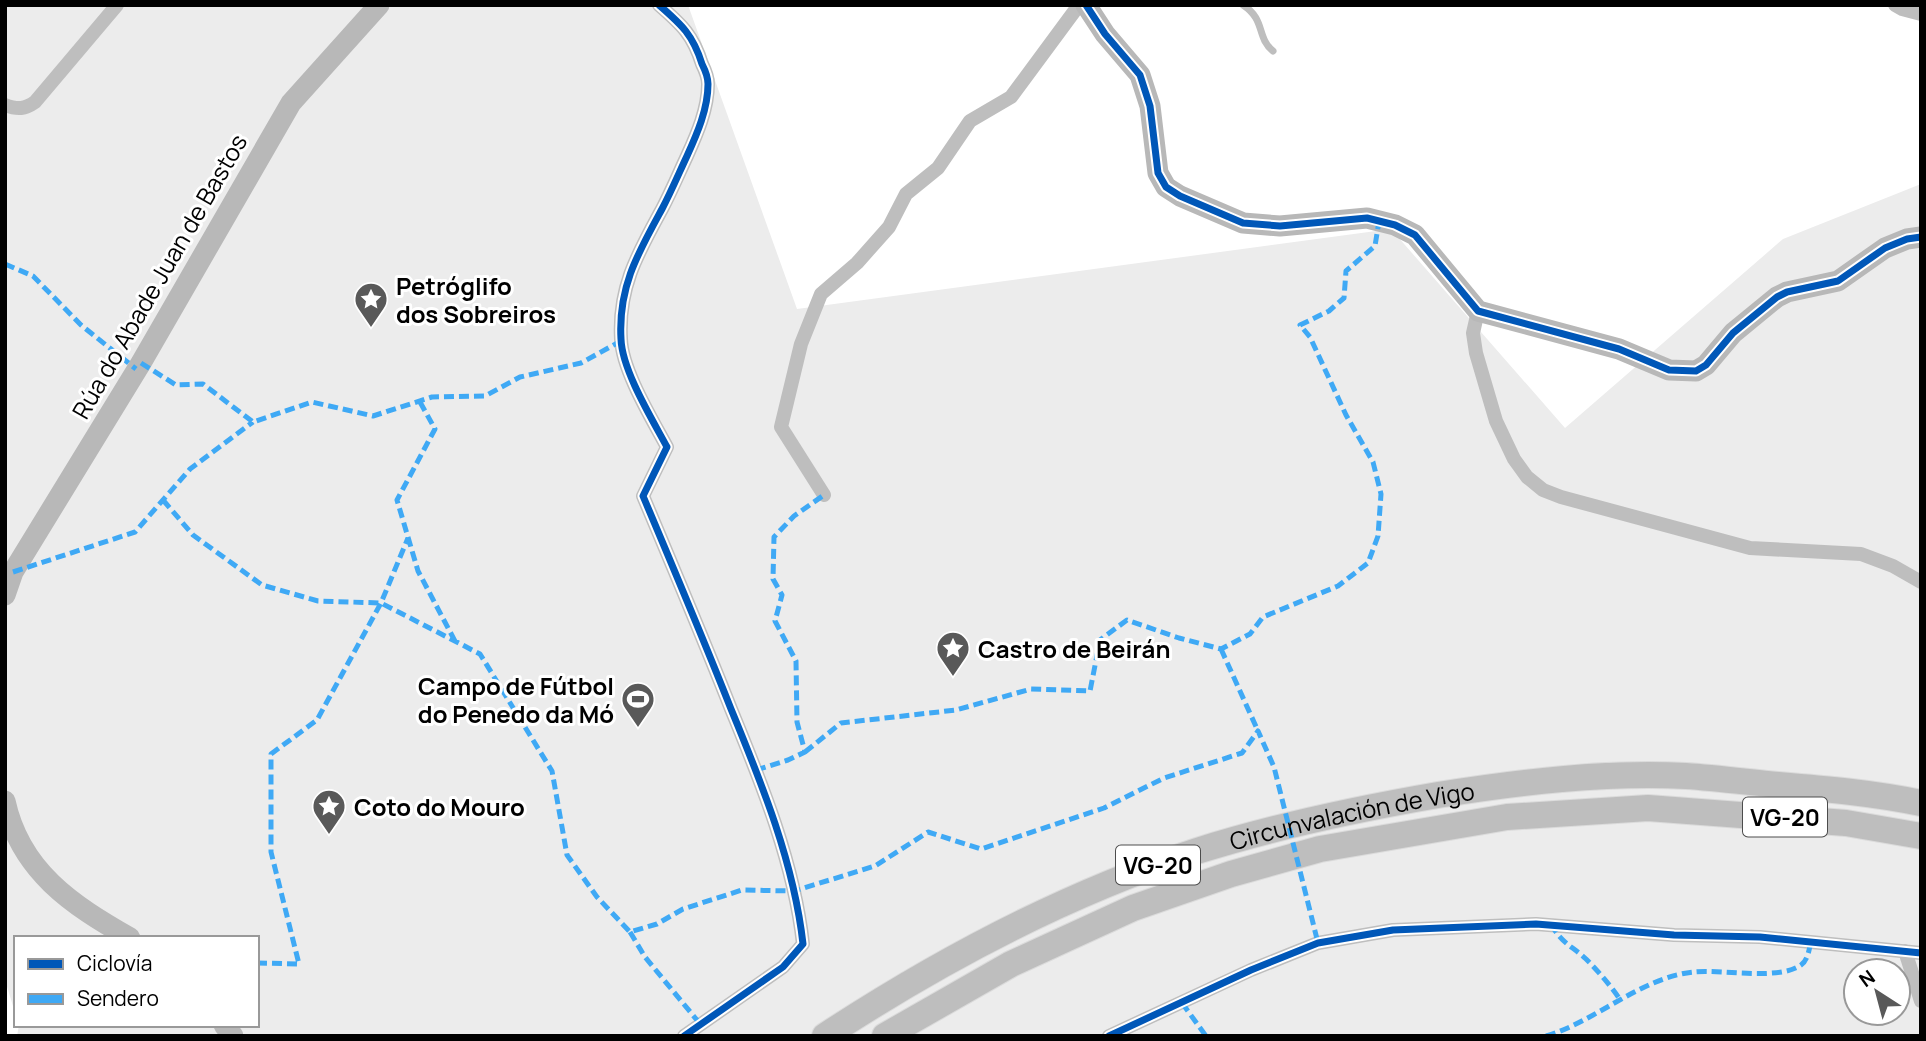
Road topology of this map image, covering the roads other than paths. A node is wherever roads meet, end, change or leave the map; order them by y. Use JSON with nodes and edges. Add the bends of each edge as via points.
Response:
{"nodes":[{"id":1,"x":117,"y":5,"type":"edge"},
{"id":2,"x":379,"y":5,"type":"edge"},
{"id":3,"x":659,"y":5,"type":"edge"},
{"id":4,"x":1243,"y":5,"type":"edge"},
{"id":5,"x":1895,"y":5,"type":"edge"},
{"id":6,"x":1076,"y":7,"type":"edge"},
{"id":7,"x":1921,"y":13,"type":"edge"},
{"id":8,"x":1273,"y":51,"type":"dead end"},
{"id":9,"x":5,"y":105,"type":"edge"},
{"id":10,"x":1921,"y":237,"type":"edge"},
{"id":11,"x":1478,"y":311,"type":"junction"},
{"id":12,"x":824,"y":495,"type":"dead end"},
{"id":13,"x":1921,"y":582,"type":"edge"},
{"id":14,"x":6,"y":591,"type":"edge"},
{"id":15,"x":5,"y":801,"type":"edge"},
{"id":16,"x":1921,"y":803,"type":"edge"},
{"id":17,"x":1921,"y":835,"type":"edge"},
{"id":18,"x":127,"y":936,"type":"edge"},
{"id":19,"x":1905,"y":951,"type":"junction"},
{"id":20,"x":1921,"y":953,"type":"edge"},
{"id":21,"x":1921,"y":1001,"type":"edge"},
{"id":22,"x":684,"y":1036,"type":"edge"},
{"id":23,"x":825,"y":1036,"type":"edge"},
{"id":24,"x":885,"y":1036,"type":"edge"},
{"id":25,"x":1109,"y":1036,"type":"edge"}],
"edges":[{"from":1,"to":9,"type":"street","via":[[36,102],[17,109]]},
{"from":2,"to":14,"type":"street","name":"Rúa do Abade Juan de Bastos","via":[[290,103],[141,363],[13,572]]},
{"from":3,"to":22,"type":"street","via":[[695,42],[709,82],[694,141],[632,264],[622,304],[621,341],[630,371],[667,447],[643,496],[756,770],[799,909],[803,944],[783,967]]},
{"from":4,"to":8,"type":"lane","via":[[1254,12],[1265,44]]},
{"from":5,"to":7,"type":"street"},
{"from":6,"to":11,"type":"street","via":[[1140,75],[1147,90],[1158,173],[1166,187],[1243,223],[1280,226],[1367,218],[1395,225],[1415,235]]},
{"from":6,"to":12,"type":"street","via":[[1011,97],[970,121],[938,168],[906,194],[889,227],[821,294],[801,344],[781,426]]},
{"from":10,"to":11,"type":"street","via":[[1885,248],[1838,281],[1777,297],[1696,371],[1669,370],[1619,348]]},
{"from":11,"to":13,"type":"street","via":[[1473,333],[1476,353],[1496,421],[1514,459],[1543,490],[1750,548],[1861,554]]},
{"from":15,"to":18,"type":"street","via":[[19,840],[45,880]]},
{"from":16,"to":23,"type":"highway","name":"Circunvalación de Vigo","number":"VG-20","via":[[1880,794],[1685,776],[1523,782],[1372,806],[1196,852],[1095,890],[964,952]]},
{"from":17,"to":24,"type":"highway","name":"Circunvalación de Vigo","number":"VG-20","via":[[1834,822],[1648,808],[1507,817],[1320,849],[1133,908],[1011,964]]},
{"from":19,"to":20,"type":"street"},
{"from":19,"to":21,"type":"street"},
{"from":19,"to":25,"type":"street","via":[[1536,924],[1393,930],[1318,943]]}]}
